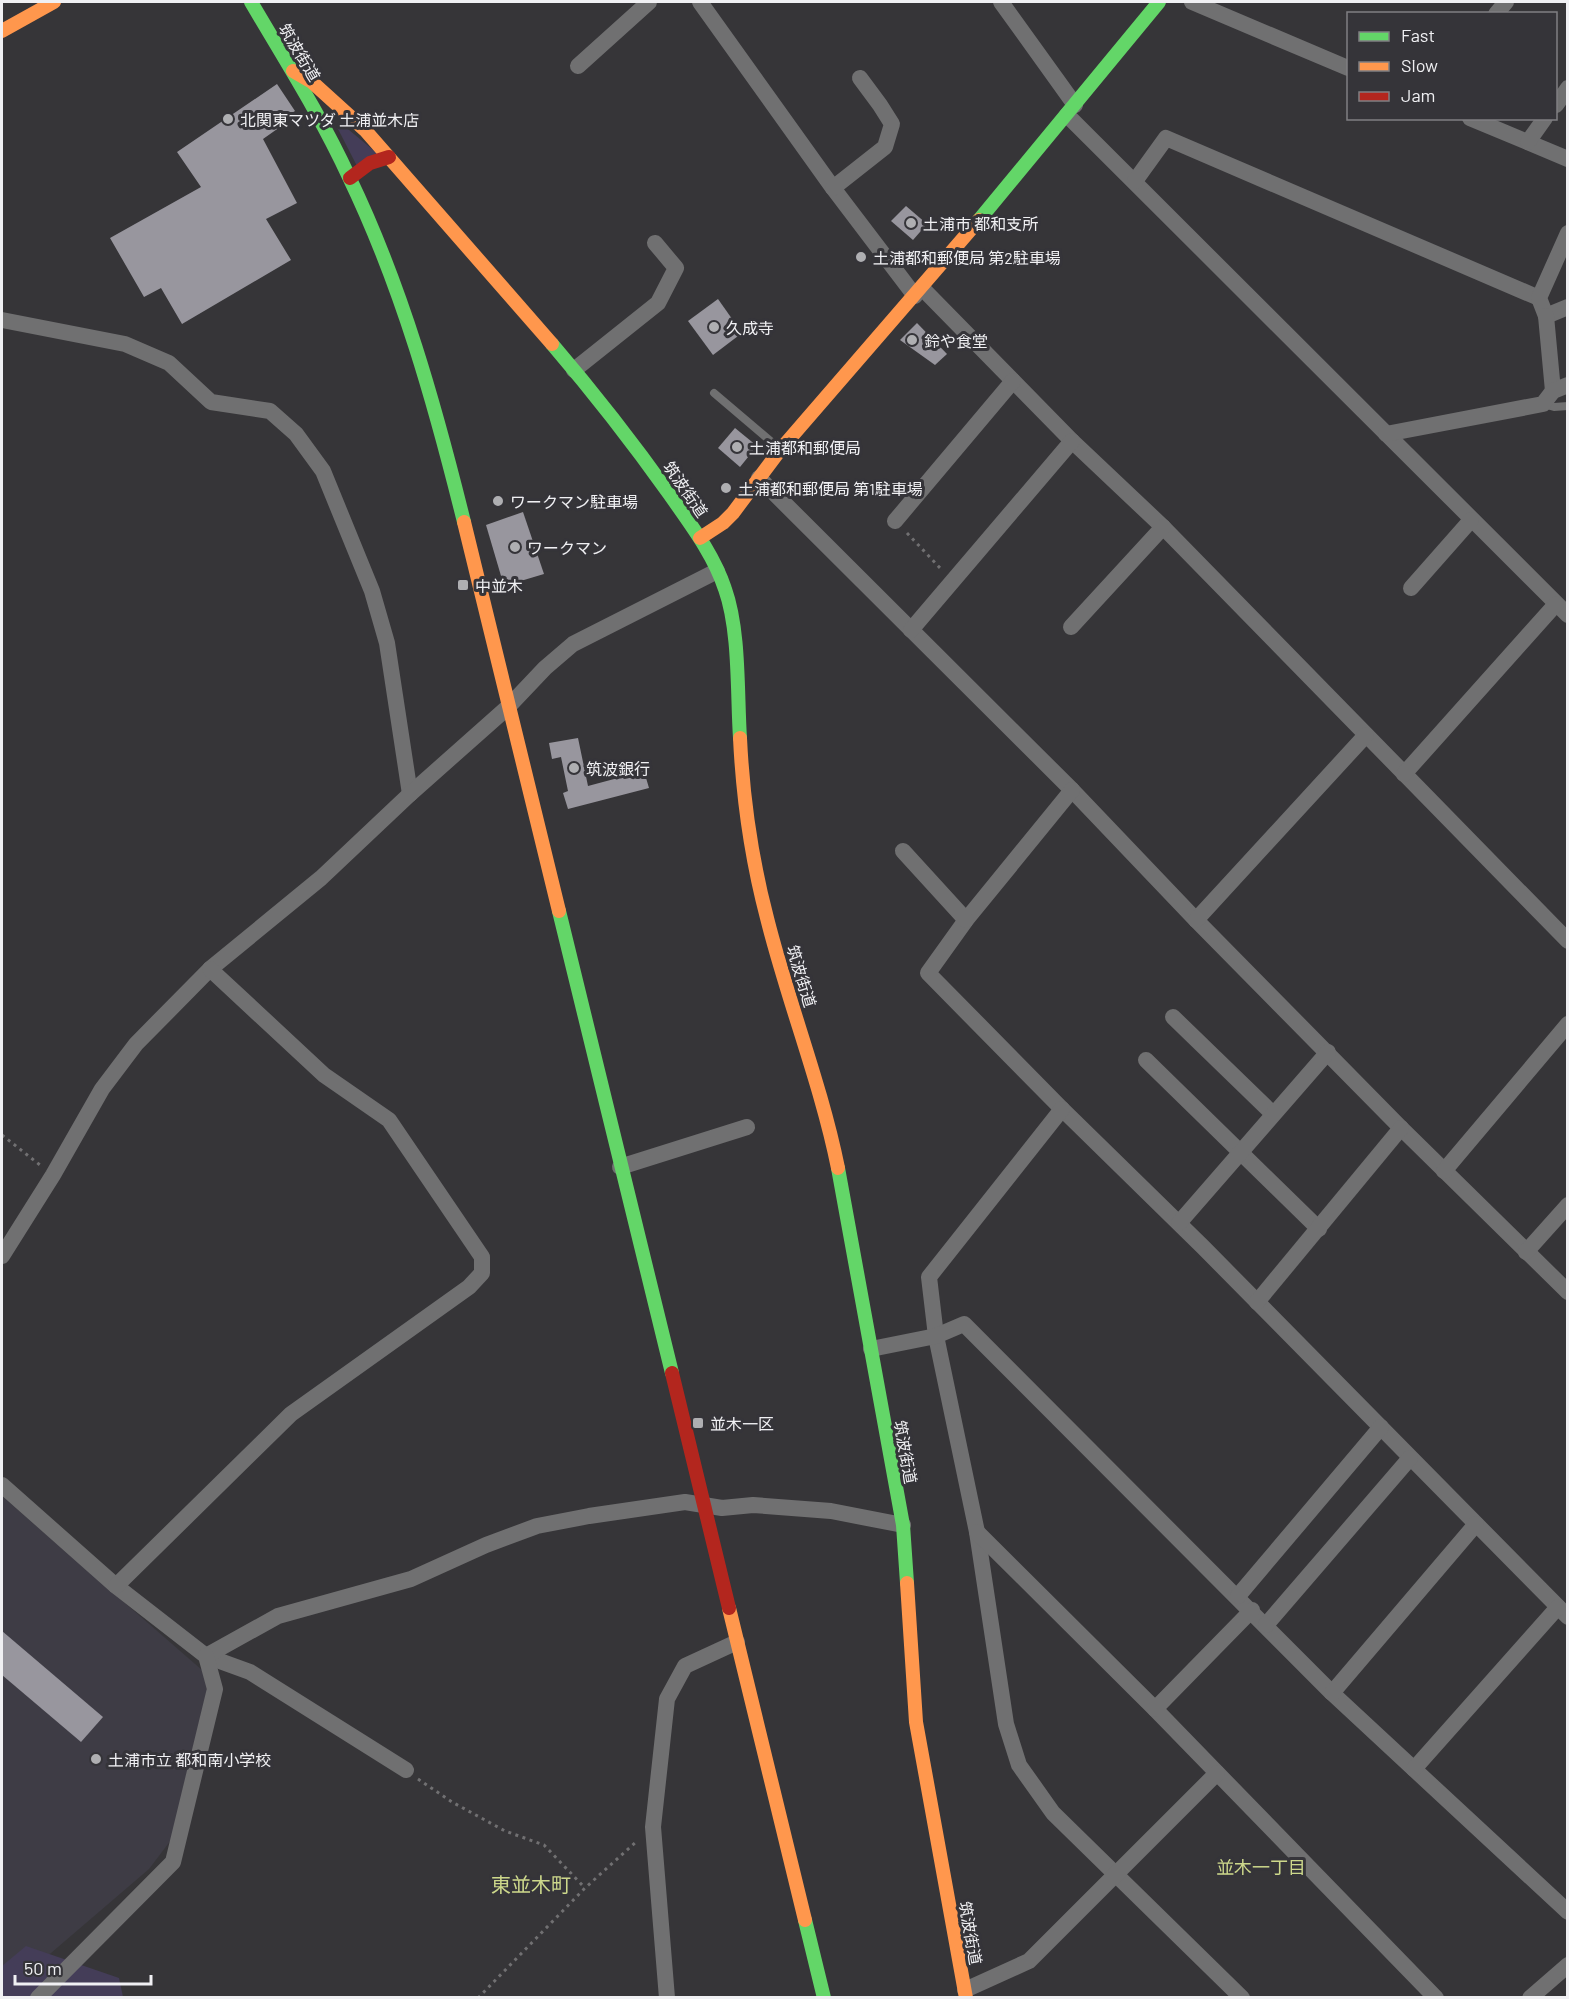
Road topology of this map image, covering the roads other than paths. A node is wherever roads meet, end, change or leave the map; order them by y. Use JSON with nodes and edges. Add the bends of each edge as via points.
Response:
{"nodes":[{"id":1,"x":54,"y":2,"type":"edge"},
{"id":2,"x":251,"y":2,"type":"edge"},
{"id":3,"x":649,"y":2,"type":"edge"},
{"id":4,"x":700,"y":2,"type":"edge"},
{"id":5,"x":1001,"y":2,"type":"edge"},
{"id":6,"x":1159,"y":2,"type":"edge"},
{"id":7,"x":1192,"y":2,"type":"edge"},
{"id":8,"x":2,"y":31,"type":"edge"},
{"id":9,"x":578,"y":66,"type":"dead end"},
{"id":10,"x":1347,"y":68,"type":"edge"},
{"id":11,"x":293,"y":71,"type":"junction"},
{"id":12,"x":860,"y":78,"type":"dead end"},
{"id":13,"x":1568,"y":88,"type":"edge"},
{"id":14,"x":1557,"y":104,"type":"edge"},
{"id":15,"x":1071,"y":110,"type":"junction"},
{"id":16,"x":349,"y":116,"type":"junction"},
{"id":17,"x":320,"y":119,"type":"junction"},
{"id":18,"x":1475,"y":120,"type":"edge"},
{"id":19,"x":1544,"y":120,"type":"edge"},
{"id":20,"x":1528,"y":142,"type":"junction"},
{"id":21,"x":389,"y":158,"type":"junction"},
{"id":22,"x":1568,"y":159,"type":"edge"},
{"id":23,"x":350,"y":178,"type":"junction"},
{"id":24,"x":1135,"y":181,"type":"junction"},
{"id":25,"x":833,"y":188,"type":"junction"},
{"id":26,"x":1568,"y":233,"type":"edge"},
{"id":27,"x":656,"y":243,"type":"dead end"},
{"id":28,"x":918,"y":292,"type":"junction"},
{"id":29,"x":1539,"y":298,"type":"junction"},
{"id":30,"x":1568,"y":307,"type":"edge"},
{"id":31,"x":1546,"y":316,"type":"junction"},
{"id":32,"x":2,"y":320,"type":"edge"},
{"id":33,"x":574,"y":370,"type":"junction"},
{"id":34,"x":1013,"y":381,"type":"junction"},
{"id":35,"x":714,"y":393,"type":"dead end"},
{"id":36,"x":1554,"y":393,"type":"edge"},
{"id":37,"x":1568,"y":406,"type":"edge"},
{"id":38,"x":1386,"y":434,"type":"junction"},
{"id":39,"x":1072,"y":441,"type":"junction"},
{"id":40,"x":780,"y":450,"type":"junction"},
{"id":41,"x":759,"y":478,"type":"junction"},
{"id":42,"x":1472,"y":520,"type":"junction"},
{"id":43,"x":895,"y":521,"type":"road end"},
{"id":44,"x":1163,"y":527,"type":"junction"},
{"id":45,"x":700,"y":538,"type":"junction"},
{"id":46,"x":717,"y":572,"type":"junction"},
{"id":47,"x":1411,"y":588,"type":"dead end"},
{"id":48,"x":1562,"y":609,"type":"edge"},
{"id":49,"x":1071,"y":627,"type":"dead end"},
{"id":50,"x":911,"y":630,"type":"junction"},
{"id":51,"x":508,"y":707,"type":"junction"},
{"id":52,"x":1366,"y":735,"type":"junction"},
{"id":53,"x":1404,"y":774,"type":"junction"},
{"id":54,"x":1072,"y":790,"type":"junction"},
{"id":55,"x":410,"y":794,"type":"junction"},
{"id":56,"x":903,"y":851,"type":"dead end"},
{"id":57,"x":966,"y":920,"type":"junction"},
{"id":58,"x":1196,"y":920,"type":"junction"},
{"id":59,"x":1568,"y":940,"type":"edge"},
{"id":60,"x":210,"y":969,"type":"junction"},
{"id":61,"x":1173,"y":1017,"type":"dead end"},
{"id":62,"x":1568,"y":1024,"type":"edge"},
{"id":63,"x":1328,"y":1052,"type":"junction"},
{"id":64,"x":1146,"y":1060,"type":"dead end"},
{"id":65,"x":1062,"y":1109,"type":"junction"},
{"id":66,"x":1272,"y":1113,"type":"junction"},
{"id":67,"x":747,"y":1127,"type":"dead end"},
{"id":68,"x":1401,"y":1128,"type":"junction"},
{"id":69,"x":1240,"y":1152,"type":"junction"},
{"id":70,"x":620,"y":1167,"type":"junction"},
{"id":71,"x":1444,"y":1172,"type":"junction"},
{"id":72,"x":1568,"y":1205,"type":"edge"},
{"id":73,"x":1179,"y":1223,"type":"junction"},
{"id":74,"x":1319,"y":1229,"type":"junction"},
{"id":75,"x":1526,"y":1252,"type":"junction"},
{"id":76,"x":2,"y":1256,"type":"edge"},
{"id":77,"x":1568,"y":1292,"type":"edge"},
{"id":78,"x":1257,"y":1302,"type":"junction"},
{"id":79,"x":936,"y":1336,"type":"junction"},
{"id":80,"x":871,"y":1349,"type":"junction"},
{"id":81,"x":1381,"y":1427,"type":"junction"},
{"id":82,"x":1410,"y":1458,"type":"junction"},
{"id":83,"x":2,"y":1485,"type":"edge"},
{"id":84,"x":704,"y":1506,"type":"junction"},
{"id":85,"x":1476,"y":1524,"type":"junction"},
{"id":86,"x":903,"y":1525,"type":"junction"},
{"id":87,"x":977,"y":1532,"type":"junction"},
{"id":88,"x":116,"y":1586,"type":"junction"},
{"id":89,"x":1238,"y":1596,"type":"junction"},
{"id":90,"x":1252,"y":1610,"type":"junction"},
{"id":91,"x":1563,"y":1612,"type":"edge"},
{"id":92,"x":1266,"y":1625,"type":"junction"},
{"id":93,"x":737,"y":1642,"type":"junction"},
{"id":94,"x":206,"y":1656,"type":"junction"},
{"id":95,"x":1332,"y":1693,"type":"junction"},
{"id":96,"x":1155,"y":1709,"type":"junction"},
{"id":97,"x":1414,"y":1769,"type":"junction"},
{"id":98,"x":406,"y":1770,"type":"road end"},
{"id":99,"x":1217,"y":1773,"type":"junction"},
{"id":100,"x":1117,"y":1875,"type":"junction"},
{"id":101,"x":1568,"y":1912,"type":"edge"},
{"id":102,"x":1568,"y":1965,"type":"edge"},
{"id":103,"x":965,"y":1994,"type":"edge"},
{"id":104,"x":38,"y":1998,"type":"edge"},
{"id":105,"x":667,"y":1998,"type":"edge"},
{"id":106,"x":824,"y":1998,"type":"edge"},
{"id":107,"x":1242,"y":1998,"type":"edge"},
{"id":108,"x":1436,"y":1998,"type":"edge"},
{"id":109,"x":1530,"y":1998,"type":"edge"}],
"edges":[{"from":1,"to":8,"type":"street"},
{"from":2,"to":11,"type":"street","name":"筑波街道"},
{"from":3,"to":9,"type":"street"},
{"from":4,"to":25,"type":"street"},
{"from":5,"to":15,"type":"street"},
{"from":6,"to":15,"type":"street"},
{"from":7,"to":10,"type":"street"},
{"from":11,"to":16,"type":"street","name":"筑波街道","via":[[312,82]]},
{"from":11,"to":17,"type":"street","name":"筑波街道"},
{"from":12,"to":25,"type":"street","via":[[892,124],[885,147]]},
{"from":13,"to":14,"type":"street"},
{"from":15,"to":24,"type":"street"},
{"from":15,"to":28,"type":"street"},
{"from":16,"to":17,"type":"street","via":[[339,114]]},
{"from":16,"to":21,"type":"street","name":"筑波街道"},
{"from":17,"to":23,"type":"street","name":"筑波街道"},
{"from":18,"to":20,"type":"street"},
{"from":19,"to":20,"type":"street"},
{"from":20,"to":22,"type":"street"},
{"from":21,"to":23,"type":"street","via":[[370,163]]},
{"from":21,"to":33,"type":"street","name":"筑波街道"},
{"from":23,"to":51,"type":"street","name":"筑波街道","via":[[425,372]]},
{"from":24,"to":29,"type":"street","via":[[1166,138]]},
{"from":24,"to":38,"type":"street"},
{"from":25,"to":28,"type":"street"},
{"from":26,"to":29,"type":"street"},
{"from":27,"to":33,"type":"street","via":[[676,268],[658,303]]},
{"from":28,"to":34,"type":"street"},
{"from":28,"to":40,"type":"street"},
{"from":29,"to":31,"type":"street"},
{"from":30,"to":31,"type":"street"},
{"from":31,"to":36,"type":"street"},
{"from":32,"to":55,"type":"street","via":[[125,344],[169,363],[211,402],[270,411],[296,434],[323,471],[372,591],[387,643]]},
{"from":33,"to":45,"type":"street","name":"筑波街道"},
{"from":34,"to":39,"type":"street"},
{"from":34,"to":43,"type":"street"},
{"from":35,"to":40,"type":"lane"},
{"from":36,"to":37,"type":"lane","via":[[1554,407]]},
{"from":36,"to":38,"type":"street"},
{"from":38,"to":42,"type":"street"},
{"from":39,"to":44,"type":"street"},
{"from":39,"to":50,"type":"street"},
{"from":40,"to":41,"type":"street"},
{"from":41,"to":45,"type":"street","via":[[723,523]]},
{"from":41,"to":50,"type":"street"},
{"from":42,"to":47,"type":"street"},
{"from":42,"to":48,"type":"street"},
{"from":44,"to":49,"type":"street"},
{"from":44,"to":52,"type":"street"},
{"from":45,"to":46,"type":"street","name":"筑波街道"},
{"from":46,"to":51,"type":"street","via":[[573,644]]},
{"from":46,"to":80,"type":"street","name":"筑波街道","via":[[733,618],[743,798],[752,856],[837,1161]]},
{"from":48,"to":53,"type":"street"},
{"from":50,"to":54,"type":"street"},
{"from":51,"to":55,"type":"street"},
{"from":51,"to":70,"type":"street","name":"筑波街道"},
{"from":52,"to":53,"type":"street"},
{"from":52,"to":58,"type":"street"},
{"from":53,"to":59,"type":"street"},
{"from":54,"to":57,"type":"street"},
{"from":54,"to":58,"type":"street"},
{"from":55,"to":60,"type":"street","via":[[321,878]]},
{"from":56,"to":57,"type":"street"},
{"from":57,"to":65,"type":"street","via":[[928,973]]},
{"from":58,"to":63,"type":"street"},
{"from":60,"to":76,"type":"street","via":[[136,1044],[102,1089]]},
{"from":60,"to":88,"type":"street","via":[[324,1075],[389,1120],[482,1257],[482,1273],[291,1414]]},
{"from":61,"to":66,"type":"street"},
{"from":62,"to":71,"type":"street"},
{"from":63,"to":66,"type":"street"},
{"from":63,"to":68,"type":"street"},
{"from":64,"to":69,"type":"street"},
{"from":65,"to":73,"type":"street"},
{"from":65,"to":79,"type":"street","via":[[929,1277]]},
{"from":66,"to":69,"type":"street"},
{"from":67,"to":70,"type":"street"},
{"from":68,"to":71,"type":"street"},
{"from":68,"to":74,"type":"street"},
{"from":69,"to":73,"type":"street"},
{"from":69,"to":74,"type":"street"},
{"from":70,"to":84,"type":"street","name":"筑波街道"},
{"from":71,"to":75,"type":"street"},
{"from":72,"to":75,"type":"street"},
{"from":73,"to":78,"type":"street"},
{"from":74,"to":78,"type":"street"},
{"from":75,"to":77,"type":"street"},
{"from":78,"to":81,"type":"street"},
{"from":79,"to":80,"type":"street"},
{"from":79,"to":87,"type":"street"},
{"from":79,"to":89,"type":"street","via":[[964,1324]]},
{"from":80,"to":86,"type":"street","name":"筑波街道"},
{"from":81,"to":82,"type":"street"},
{"from":81,"to":89,"type":"street"},
{"from":82,"to":85,"type":"street"},
{"from":82,"to":92,"type":"street"},
{"from":83,"to":88,"type":"street"},
{"from":84,"to":86,"type":"street","via":[[831,1511]]},
{"from":84,"to":93,"type":"street","name":"筑波街道"},
{"from":84,"to":94,"type":"street","via":[[685,1502],[537,1526],[411,1579],[278,1616]]},
{"from":85,"to":91,"type":"street"},
{"from":85,"to":95,"type":"street"},
{"from":86,"to":103,"type":"street","name":"筑波街道","via":[[916,1722]]},
{"from":87,"to":96,"type":"street"},
{"from":87,"to":100,"type":"street","via":[[1006,1724],[1018,1766],[1053,1813]]},
{"from":88,"to":94,"type":"street"},
{"from":89,"to":90,"type":"street"},
{"from":90,"to":92,"type":"street"},
{"from":90,"to":96,"type":"street"},
{"from":91,"to":97,"type":"street"},
{"from":92,"to":95,"type":"street"},
{"from":93,"to":105,"type":"street","via":[[686,1666],[667,1699],[653,1827]]},
{"from":93,"to":106,"type":"street","name":"筑波街道"},
{"from":94,"to":98,"type":"street","via":[[250,1672]]},
{"from":94,"to":104,"type":"street","via":[[215,1689],[173,1862]]},
{"from":95,"to":97,"type":"street"},
{"from":96,"to":99,"type":"street"},
{"from":97,"to":101,"type":"street"},
{"from":99,"to":100,"type":"street"},
{"from":99,"to":108,"type":"street"},
{"from":100,"to":103,"type":"street","via":[[1029,1961]]},
{"from":100,"to":107,"type":"street"},
{"from":102,"to":109,"type":"street"}]}
